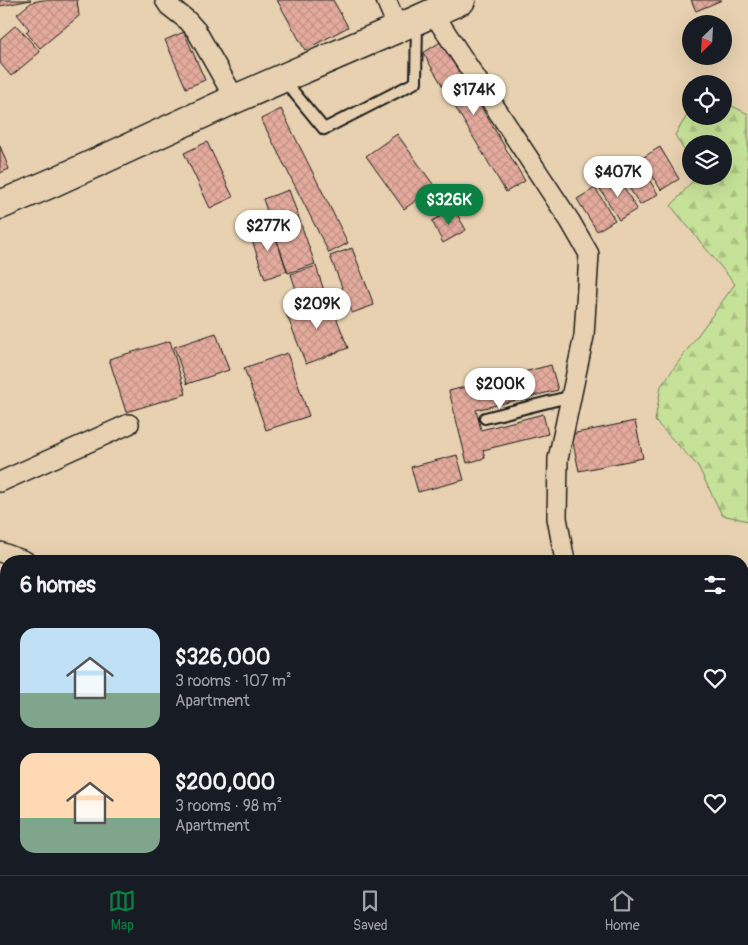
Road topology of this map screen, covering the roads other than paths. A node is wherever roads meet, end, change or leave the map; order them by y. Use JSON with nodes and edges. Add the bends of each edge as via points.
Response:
{"nodes":[{"id":1,"x":165,"y":0,"type":"edge"},
{"id":2,"x":386,"y":0,"type":"edge"},
{"id":3,"x":435,"y":11,"type":"edge"},
{"id":4,"x":283,"y":79,"type":"junction"},
{"id":5,"x":235,"y":100,"type":"junction"},
{"id":6,"x":0,"y":205,"type":"edge"},
{"id":7,"x":572,"y":396,"type":"junction"},
{"id":8,"x":485,"y":418,"type":"dead end"},
{"id":9,"x":129,"y":424,"type":"dead end"},
{"id":10,"x":0,"y":482,"type":"edge"},
{"id":11,"x":564,"y":555,"type":"edge"}],
"edges":[{"from":1,"to":5,"type":"street","via":[[196,30]]},
{"from":2,"to":3,"type":"street"},
{"from":3,"to":4,"type":"main road"},
{"from":3,"to":4,"type":"lane","via":[[416,82],[324,129]]},
{"from":3,"to":7,"type":"street","via":[[589,254],[584,336]]},
{"from":4,"to":5,"type":"main road"},
{"from":5,"to":6,"type":"main road"},
{"from":7,"to":8,"type":"lane"},
{"from":7,"to":11,"type":"street","via":[[558,459],[557,518]]},
{"from":9,"to":10,"type":"street"}]}
